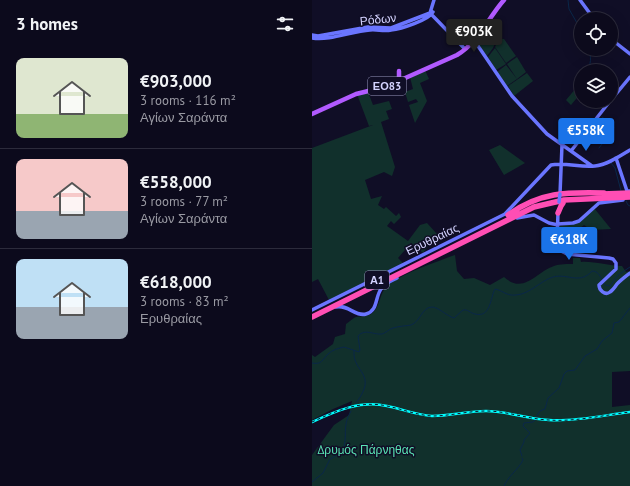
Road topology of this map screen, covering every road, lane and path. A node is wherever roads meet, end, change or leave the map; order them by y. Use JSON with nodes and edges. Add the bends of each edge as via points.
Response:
{"nodes":[{"id":1,"x":434,"y":0,"type":"edge"},
{"id":2,"x":504,"y":0,"type":"edge"},
{"id":3,"x":580,"y":0,"type":"edge"},
{"id":4,"x":589,"y":12,"type":"edge"},
{"id":5,"x":431,"y":13,"type":"junction"},
{"id":6,"x":312,"y":37,"type":"edge"},
{"id":7,"x":474,"y":40,"type":"junction"},
{"id":8,"x":618,"y":45,"type":"edge"},
{"id":9,"x":466,"y":49,"type":"junction"},
{"id":10,"x":630,"y":54,"type":"edge"},
{"id":11,"x":399,"y":71,"type":"dead end"},
{"id":12,"x":630,"y":77,"type":"edge"},
{"id":13,"x":399,"y":81,"type":"junction"},
{"id":14,"x":618,"y":92,"type":"edge"},
{"id":15,"x":605,"y":108,"type":"edge"},
{"id":16,"x":312,"y":114,"type":"edge"},
{"id":17,"x":562,"y":145,"type":"junction"},
{"id":18,"x":630,"y":150,"type":"edge"},
{"id":19,"x":571,"y":151,"type":"junction"},
{"id":20,"x":616,"y":158,"type":"junction"},
{"id":21,"x":562,"y":165,"type":"junction"},
{"id":22,"x":592,"y":166,"type":"junction"},
{"id":23,"x":560,"y":192,"type":"junction"},
{"id":24,"x":629,"y":194,"type":"edge"},
{"id":25,"x":616,"y":196,"type":"junction"},
{"id":26,"x":562,"y":203,"type":"junction"},
{"id":27,"x":508,"y":217,"type":"junction"},
{"id":28,"x":557,"y":221,"type":"junction"},
{"id":29,"x":566,"y":223,"type":"junction"},
{"id":30,"x":630,"y":273,"type":"edge"},
{"id":31,"x":387,"y":279,"type":"junction"},
{"id":32,"x":380,"y":285,"type":"dead end"},
{"id":33,"x":338,"y":305,"type":"dead end"},
{"id":34,"x":330,"y":307,"type":"junction"},
{"id":35,"x":312,"y":311,"type":"edge"},
{"id":36,"x":312,"y":318,"type":"edge"}],
"edges":[{"from":1,"to":5,"type":"main road"},
{"from":2,"to":7,"type":"main road","number":"ΕΟ83"},
{"from":3,"to":4,"type":"main road"},
{"from":5,"to":6,"type":"main road","name":"Ρόδων","via":[[390,28],[368,27]]},
{"from":5,"to":9,"type":"main road"},
{"from":7,"to":9,"type":"main road","number":"ΕΟ83"},
{"from":7,"to":17,"type":"main road","via":[[514,97],[547,134]]},
{"from":8,"to":10,"type":"main road"},
{"from":9,"to":13,"type":"main road","number":"ΕΟ83"},
{"from":11,"to":13,"type":"main road"},
{"from":12,"to":14,"type":"main road"},
{"from":13,"to":16,"type":"main road","number":"ΕΟ83","via":[[352,95]]},
{"from":15,"to":19,"type":"main road"},
{"from":17,"to":19,"type":"main road"},
{"from":17,"to":21,"type":"main road"},
{"from":18,"to":20,"type":"main road","name":"Ερυθραίας"},
{"from":19,"to":22,"type":"main road"},
{"from":20,"to":22,"type":"main road","name":"Ερυθραίας","via":[[602,165]]},
{"from":20,"to":24,"type":"main road"},
{"from":21,"to":22,"type":"main road","name":"Ερυθραίας"},
{"from":21,"to":23,"type":"main road"},
{"from":21,"to":35,"type":"main road","name":"Ερυθραίας","via":[[548,168],[502,215]]},
{"from":23,"to":25,"type":"highway"},
{"from":23,"to":26,"type":"main road","bridge":true},
{"from":23,"to":27,"type":"highway","via":[[528,203]]},
{"from":24,"to":25,"type":"highway","number":"Α1"},
{"from":24,"to":29,"type":"main road","via":[[599,203],[580,220]]},
{"from":25,"to":26,"type":"highway"},
{"from":25,"to":27,"type":"highway","number":"Α1","via":[[550,202]]},
{"from":26,"to":27,"type":"highway"},
{"from":26,"to":28,"type":"highway"},
{"from":27,"to":31,"type":"highway","number":"Α1"},
{"from":27,"to":35,"type":"highway","number":"Α1"},
{"from":28,"to":29,"type":"main road"},
{"from":28,"to":29,"type":"main road"},
{"from":28,"to":30,"type":"main road","via":[[557,244],[562,252],[607,257],[617,264],[616,269],[599,286],[604,293],[609,293]]},
{"from":28,"to":36,"type":"main road","via":[[534,215],[517,218],[386,284],[368,313],[360,314],[346,307],[339,307]]},
{"from":31,"to":32,"type":"highway"},
{"from":31,"to":34,"type":"highway","number":"Α1"},
{"from":33,"to":34,"type":"highway"},
{"from":34,"to":36,"type":"highway","number":"Α1"}]}
